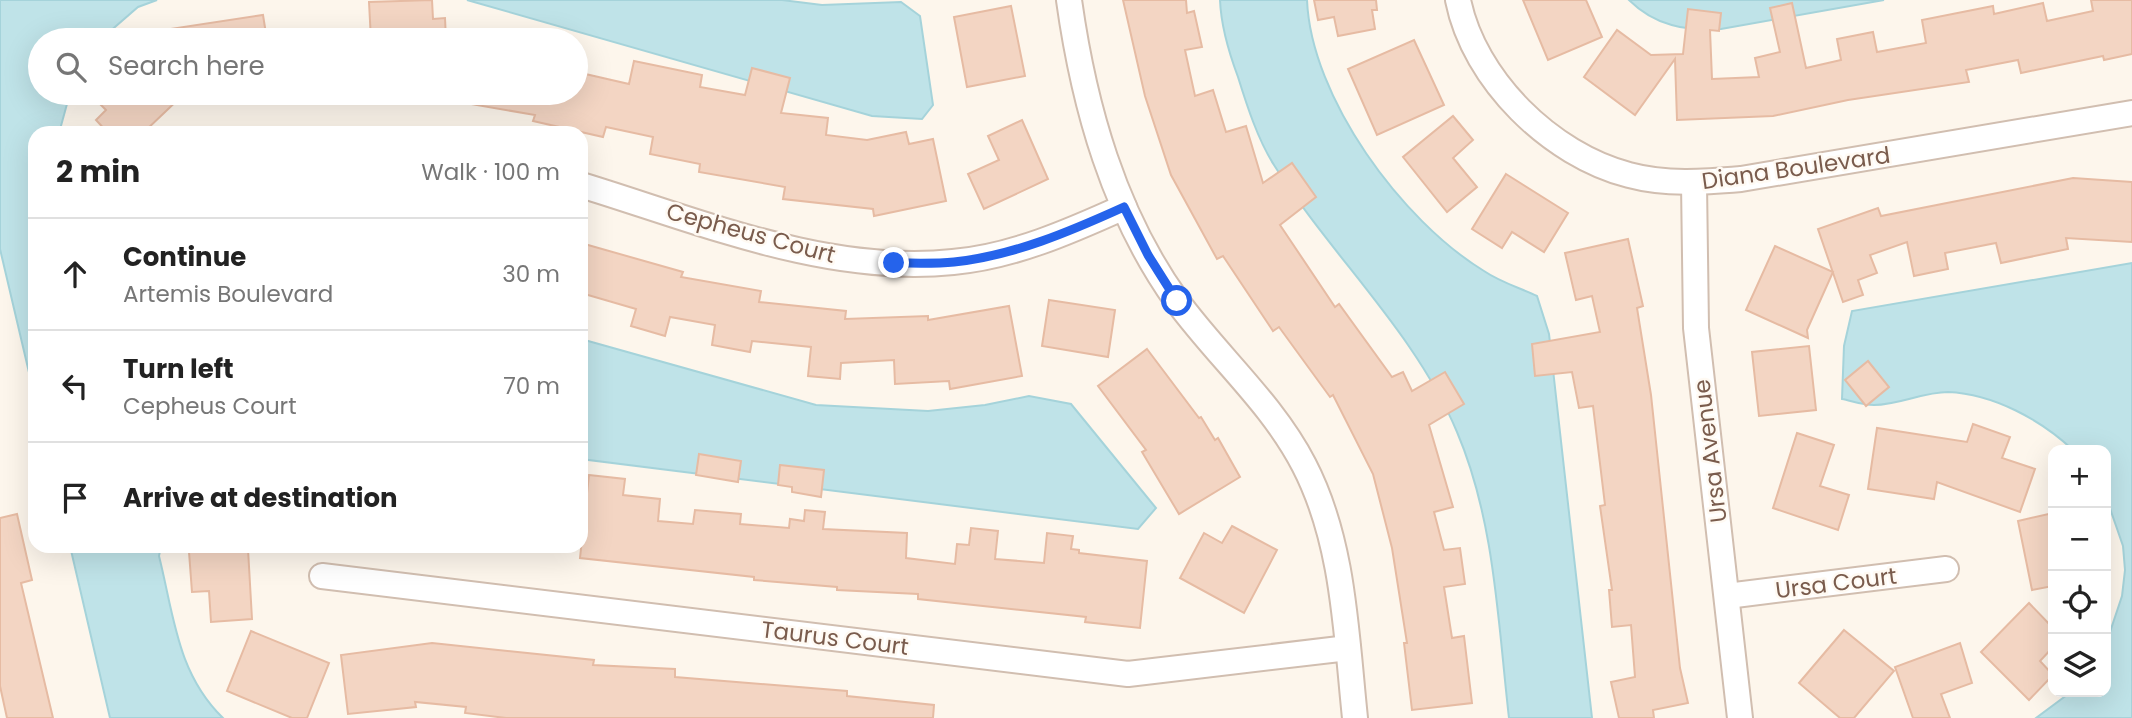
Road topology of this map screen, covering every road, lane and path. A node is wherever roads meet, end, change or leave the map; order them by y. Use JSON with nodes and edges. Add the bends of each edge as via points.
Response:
{"nodes":[{"id":1,"x":1069,"y":0,"type":"edge"},
{"id":2,"x":1458,"y":0,"type":"edge"},
{"id":3,"x":2132,"y":113,"type":"edge"},
{"id":4,"x":1694,"y":183,"type":"junction"},
{"id":5,"x":588,"y":187,"type":"edge"},
{"id":6,"x":1124,"y":207,"type":"junction"},
{"id":7,"x":1946,"y":569,"type":"dead end"},
{"id":8,"x":322,"y":576,"type":"dead end"},
{"id":9,"x":1727,"y":596,"type":"junction"},
{"id":10,"x":1348,"y":648,"type":"junction"},
{"id":11,"x":1355,"y":718,"type":"edge"},
{"id":12,"x":1740,"y":718,"type":"edge"}],
"edges":[{"from":1,"to":6,"type":"street","via":[[1086,98]]},
{"from":2,"to":4,"type":"street","name":"Diana Boulevard","via":[[1471,41],[1528,118],[1602,166],[1628,175]]},
{"from":3,"to":4,"type":"street","name":"Diana Boulevard","via":[[1741,180]]},
{"from":4,"to":9,"type":"street","name":"Ursa Avenue","via":[[1696,328]]},
{"from":5,"to":6,"type":"street","name":"Cepheus Court","via":[[768,242],[830,256],[894,263],[984,258]]},
{"from":6,"to":10,"type":"street","via":[[1177,301],[1265,406],[1305,466],[1332,541]]},
{"from":7,"to":9,"type":"street","name":"Ursa Court"},
{"from":8,"to":10,"type":"street","name":"Taurus Court","via":[[1128,674]]},
{"from":9,"to":12,"type":"street","name":"Ursa Avenue"},
{"from":10,"to":11,"type":"street"}]}
